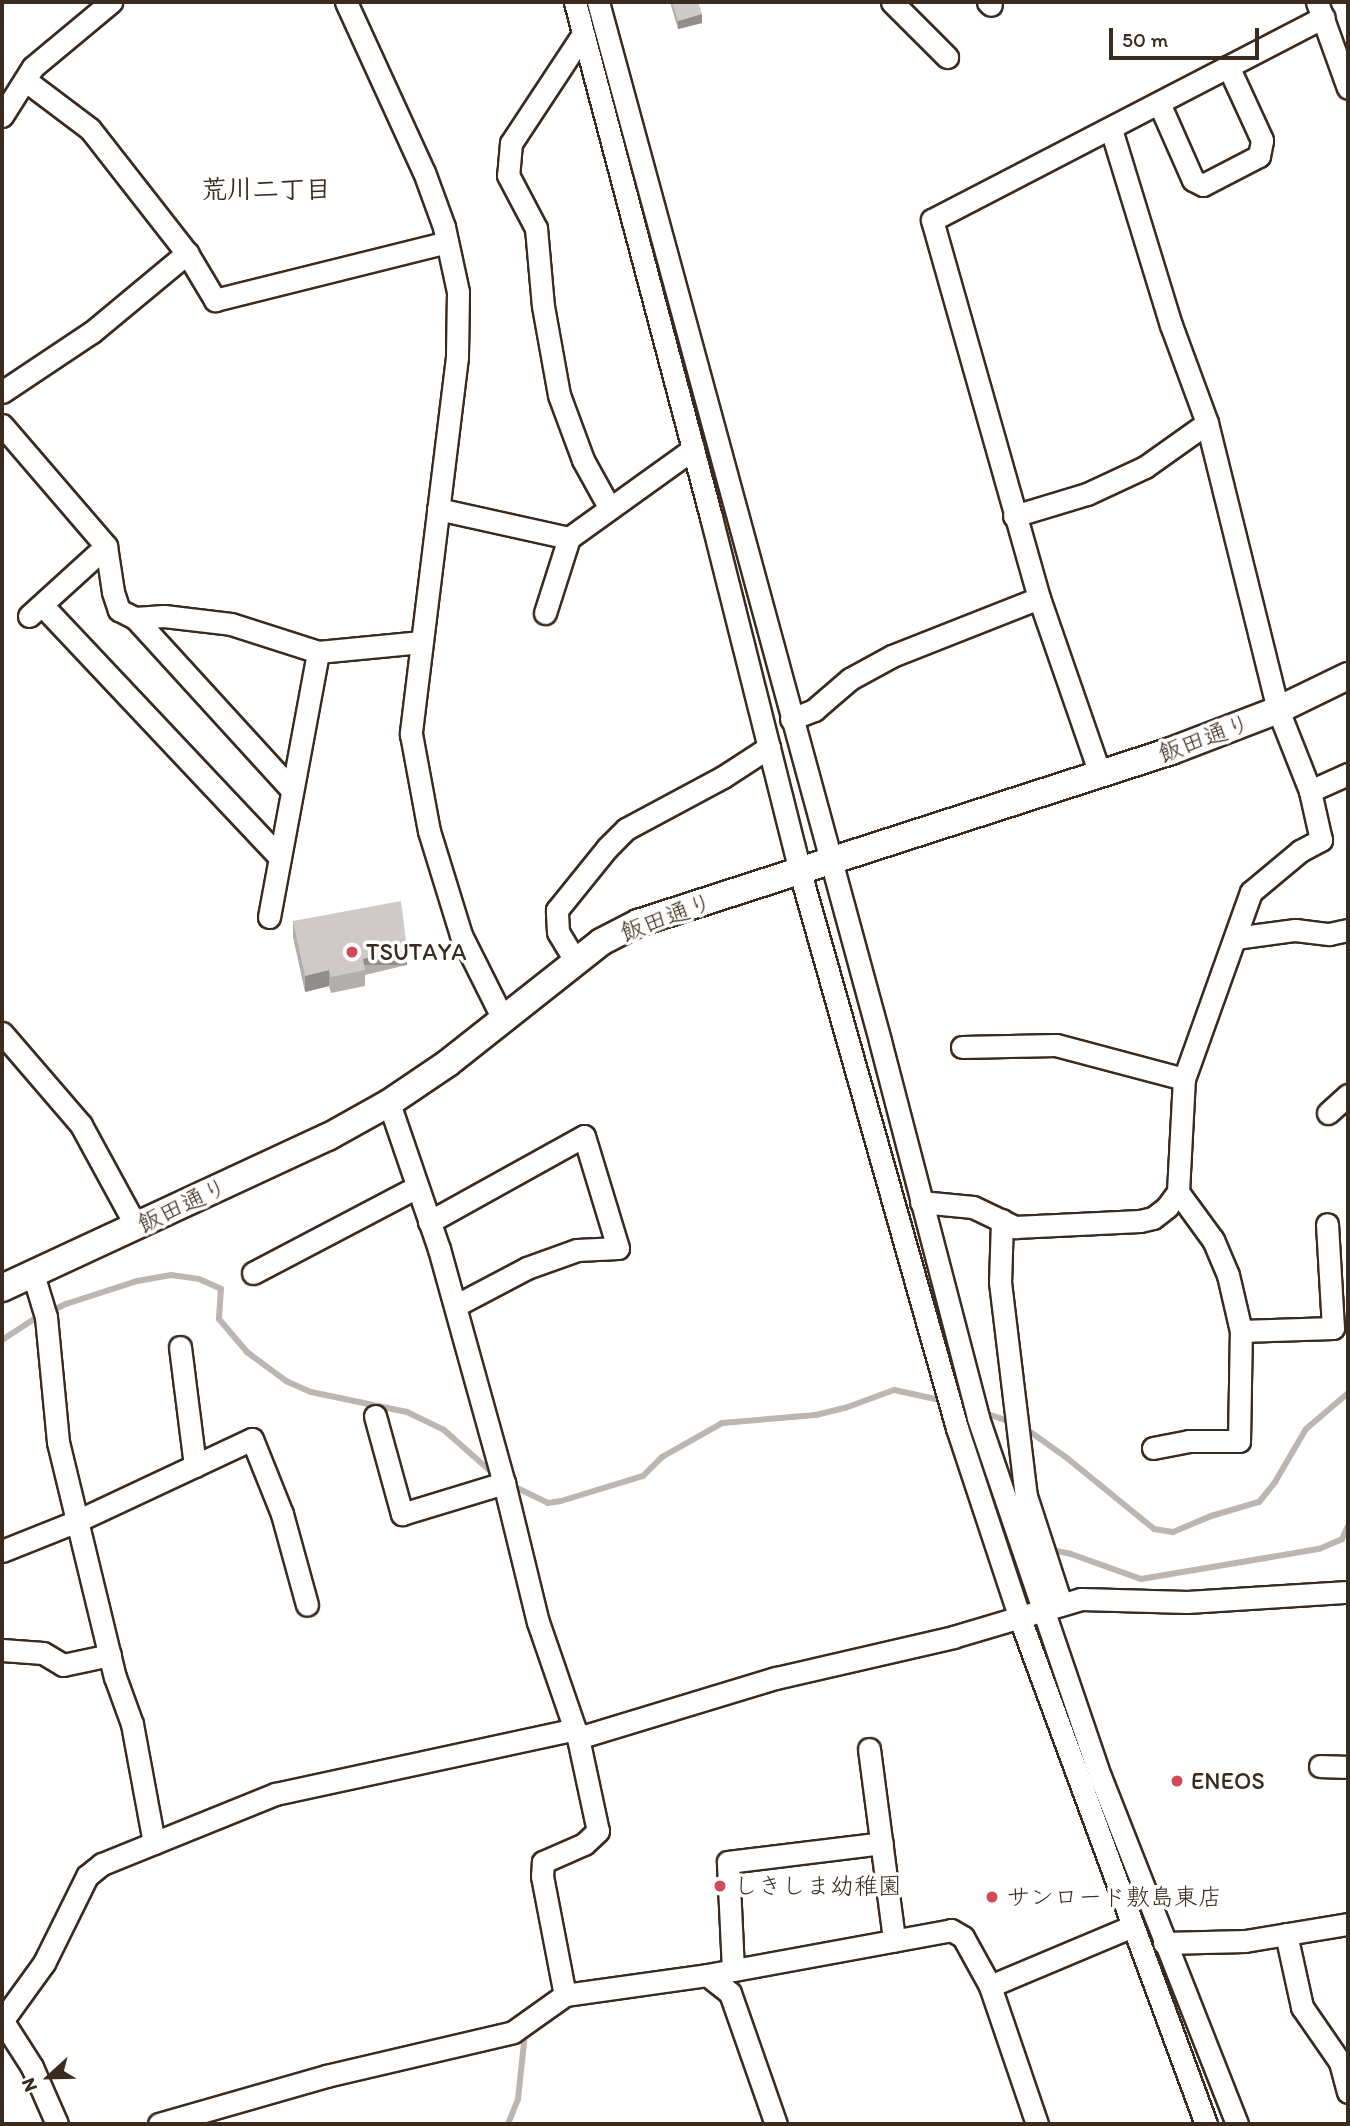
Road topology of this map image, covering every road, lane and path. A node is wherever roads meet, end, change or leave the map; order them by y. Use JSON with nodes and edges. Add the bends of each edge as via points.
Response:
{"nodes":[{"id":1,"x":111,"y":2,"type":"edge"},
{"id":2,"x":346,"y":2,"type":"edge"},
{"id":3,"x":575,"y":2,"type":"edge"},
{"id":4,"x":598,"y":2,"type":"edge"},
{"id":5,"x":892,"y":2,"type":"edge"},
{"id":6,"x":1320,"y":9,"type":"edge"},
{"id":7,"x":583,"y":34,"type":"junction"},
{"id":8,"x":947,"y":57,"type":"dead end"},
{"id":9,"x":1228,"y":66,"type":"junction"},
{"id":10,"x":24,"y":80,"type":"junction"},
{"id":11,"x":1348,"y":88,"type":"edge"},
{"id":12,"x":1159,"y":103,"type":"junction"},
{"id":13,"x":2,"y":116,"type":"edge"},
{"id":14,"x":1111,"y":129,"type":"junction"},
{"id":15,"x":447,"y":242,"type":"junction"},
{"id":16,"x":187,"y":254,"type":"junction"},
{"id":17,"x":2,"y":392,"type":"edge"},
{"id":18,"x":1207,"y":423,"type":"junction"},
{"id":19,"x":2,"y":425,"type":"edge"},
{"id":20,"x":692,"y":449,"type":"junction"},
{"id":21,"x":609,"y":507,"type":"junction"},
{"id":22,"x":438,"y":509,"type":"junction"},
{"id":23,"x":1014,"y":516,"type":"junction"},
{"id":24,"x":569,"y":538,"type":"junction"},
{"id":25,"x":106,"y":546,"type":"junction"},
{"id":26,"x":1039,"y":598,"type":"junction"},
{"id":27,"x":545,"y":613,"type":"dead end"},
{"id":28,"x":135,"y":618,"type":"junction"},
{"id":29,"x":422,"y":642,"type":"junction"},
{"id":30,"x":318,"y":652,"type":"junction"},
{"id":31,"x":1348,"y":676,"type":"edge"},
{"id":32,"x":1278,"y":710,"type":"junction"},
{"id":33,"x":791,"y":719,"type":"junction"},
{"id":34,"x":769,"y":747,"type":"junction"},
{"id":35,"x":1100,"y":774,"type":"junction"},
{"id":36,"x":1348,"y":774,"type":"edge"},
{"id":37,"x":292,"y":790,"type":"junction"},
{"id":38,"x":1310,"y":791,"type":"junction"},
{"id":39,"x":280,"y":858,"type":"junction"},
{"id":40,"x":830,"y":862,"type":"junction"},
{"id":41,"x":800,"y":872,"type":"junction"},
{"id":42,"x":269,"y":917,"type":"dead end"},
{"id":43,"x":1348,"y":930,"type":"edge"},
{"id":44,"x":1235,"y":938,"type":"junction"},
{"id":45,"x":576,"y":962,"type":"junction"},
{"id":46,"x":503,"y":1019,"type":"junction"},
{"id":47,"x":2,"y":1034,"type":"edge"},
{"id":48,"x":962,"y":1047,"type":"dead end"},
{"id":49,"x":1184,"y":1079,"type":"junction"},
{"id":50,"x":1348,"y":1096,"type":"edge"},
{"id":51,"x":389,"y":1103,"type":"junction"},
{"id":52,"x":1328,"y":1113,"type":"dead end"},
{"id":53,"x":417,"y":1187,"type":"junction"},
{"id":54,"x":1178,"y":1192,"type":"junction"},
{"id":55,"x":921,"y":1202,"type":"junction"},
{"id":56,"x":1002,"y":1220,"type":"junction"},
{"id":57,"x":429,"y":1222,"type":"junction"},
{"id":58,"x":1327,"y":1224,"type":"dead end"},
{"id":59,"x":136,"y":1226,"type":"junction"},
{"id":60,"x":253,"y":1273,"type":"dead end"},
{"id":61,"x":33,"y":1274,"type":"junction"},
{"id":62,"x":2,"y":1289,"type":"edge"},
{"id":63,"x":455,"y":1306,"type":"junction"},
{"id":64,"x":1241,"y":1331,"type":"junction"},
{"id":65,"x":180,"y":1347,"type":"dead end"},
{"id":66,"x":375,"y":1416,"type":"dead end"},
{"id":67,"x":1153,"y":1448,"type":"dead end"},
{"id":68,"x":195,"y":1466,"type":"junction"},
{"id":69,"x":504,"y":1483,"type":"junction"},
{"id":70,"x":77,"y":1521,"type":"junction"},
{"id":71,"x":2,"y":1551,"type":"edge"},
{"id":72,"x":1348,"y":1592,"type":"edge"},
{"id":73,"x":307,"y":1605,"type":"dead end"},
{"id":74,"x":1051,"y":1607,"type":"junction"},
{"id":75,"x":1019,"y":1616,"type":"junction"},
{"id":76,"x":2,"y":1650,"type":"edge"},
{"id":77,"x":110,"y":1655,"type":"junction"},
{"id":78,"x":577,"y":1734,"type":"junction"},
{"id":79,"x":869,"y":1749,"type":"dead end"},
{"id":80,"x":1320,"y":1766,"type":"dead end"},
{"id":81,"x":1348,"y":1767,"type":"edge"},
{"id":82,"x":154,"y":1843,"type":"junction"},
{"id":83,"x":883,"y":1843,"type":"junction"},
{"id":84,"x":1348,"y":1924,"type":"edge"},
{"id":85,"x":1133,"y":1926,"type":"junction"},
{"id":86,"x":1286,"y":1934,"type":"junction"},
{"id":87,"x":894,"y":1940,"type":"junction"},
{"id":88,"x":1164,"y":1943,"type":"junction"},
{"id":89,"x":733,"y":1970,"type":"junction"},
{"id":90,"x":708,"y":1975,"type":"junction"},
{"id":91,"x":990,"y":1986,"type":"junction"},
{"id":92,"x":565,"y":1995,"type":"junction"},
{"id":93,"x":2,"y":2020,"type":"edge"},
{"id":94,"x":1348,"y":2092,"type":"edge"},
{"id":95,"x":57,"y":2124,"type":"edge"},
{"id":96,"x":159,"y":2124,"type":"edge"},
{"id":97,"x":776,"y":2124,"type":"edge"},
{"id":98,"x":1037,"y":2124,"type":"edge"},
{"id":99,"x":1206,"y":2124,"type":"edge"},
{"id":100,"x":1237,"y":2124,"type":"edge"}],
"edges":[{"from":1,"to":10,"type":"street"},
{"from":2,"to":15,"type":"street","via":[[424,172]]},
{"from":3,"to":7,"type":"street"},
{"from":4,"to":33,"type":"street"},
{"from":5,"to":8,"type":"street"},
{"from":6,"to":9,"type":"street"},
{"from":6,"to":11,"type":"street"},
{"from":7,"to":20,"type":"street"},
{"from":7,"to":21,"type":"street","via":[[511,143],[508,175],[536,228],[543,306],[559,395],[583,460]]},
{"from":9,"to":12,"type":"street"},
{"from":9,"to":12,"type":"street","via":[[1262,140],[1259,156],[1203,185],[1193,180]]},
{"from":10,"to":13,"type":"street"},
{"from":10,"to":16,"type":"street","via":[[90,129]]},
{"from":12,"to":14,"type":"street"},
{"from":14,"to":18,"type":"street","via":[[1171,325]]},
{"from":14,"to":23,"type":"street","via":[[932,220]]},
{"from":15,"to":16,"type":"street","via":[[215,300]]},
{"from":15,"to":22,"type":"street","via":[[458,292],[457,357]]},
{"from":16,"to":17,"type":"street","via":[[92,332]]},
{"from":18,"to":23,"type":"street","via":[[1145,467],[1087,494]]},
{"from":18,"to":32,"type":"street"},
{"from":19,"to":25,"type":"street"},
{"from":20,"to":21,"type":"street"},
{"from":20,"to":34,"type":"street"},
{"from":21,"to":24,"type":"street"},
{"from":22,"to":24,"type":"street"},
{"from":22,"to":29,"type":"street"},
{"from":23,"to":26,"type":"street"},
{"from":24,"to":27,"type":"street"},
{"from":25,"to":28,"type":"street","via":[[119,610]]},
{"from":25,"to":39,"type":"street","via":[[36,611]]},
{"from":26,"to":33,"type":"street","via":[[892,656],[850,679],[814,710]]},
{"from":26,"to":35,"type":"street"},
{"from":28,"to":30,"type":"street","via":[[164,616],[231,624]]},
{"from":28,"to":37,"type":"street"},
{"from":29,"to":30,"type":"street"},
{"from":29,"to":46,"type":"street","via":[[411,734],[421,797],[461,935]]},
{"from":30,"to":37,"type":"street"},
{"from":31,"to":32,"type":"main road","name":"飯田通り"},
{"from":32,"to":35,"type":"main road","name":"飯田通り"},
{"from":32,"to":38,"type":"street"},
{"from":33,"to":40,"type":"street"},
{"from":34,"to":41,"type":"street"},
{"from":34,"to":45,"type":"street","via":[[625,829],[607,848],[557,911],[558,932]]},
{"from":35,"to":40,"type":"main road","name":"飯田通り"},
{"from":36,"to":38,"type":"street"},
{"from":37,"to":39,"type":"street"},
{"from":38,"to":44,"type":"street","via":[[1321,840],[1300,851],[1251,892]]},
{"from":39,"to":42,"type":"street"},
{"from":40,"to":41,"type":"main road","name":"飯田通り"},
{"from":40,"to":55,"type":"street"},
{"from":41,"to":45,"type":"main road","name":"飯田通り","via":[[638,923],[601,942]]},
{"from":41,"to":75,"type":"street","via":[[957,1428]]},
{"from":43,"to":44,"type":"street","via":[[1294,930]]},
{"from":44,"to":49,"type":"street"},
{"from":45,"to":46,"type":"main road","name":"飯田通り"},
{"from":46,"to":51,"type":"main road","name":"飯田通り"},
{"from":47,"to":59,"type":"street","via":[[81,1125]]},
{"from":48,"to":49,"type":"street","via":[[1056,1045]]},
{"from":49,"to":54,"type":"street"},
{"from":50,"to":52,"type":"street"},
{"from":51,"to":53,"type":"street"},
{"from":51,"to":59,"type":"main road","name":"飯田通り","via":[[328,1137]]},
{"from":53,"to":57,"type":"street"},
{"from":53,"to":60,"type":"street"},
{"from":54,"to":56,"type":"street","via":[[1153,1218],[1140,1221],[1015,1227]]},
{"from":54,"to":64,"type":"street","via":[[1213,1240]]},
{"from":55,"to":56,"type":"street","via":[[973,1207]]},
{"from":55,"to":74,"type":"street","via":[[978,1418]]},
{"from":56,"to":74,"type":"street","via":[[1000,1282],[1026,1496]]},
{"from":57,"to":63,"type":"street"},
{"from":57,"to":63,"type":"street","via":[[584,1136],[618,1248],[577,1251],[527,1268]]},
{"from":58,"to":64,"type":"street","via":[[1333,1328]]},
{"from":59,"to":61,"type":"main road","name":"飯田通り"},
{"from":61,"to":62,"type":"main road","name":"飯田通り"},
{"from":61,"to":70,"type":"street","via":[[46,1317],[58,1442]]},
{"from":63,"to":69,"type":"street"},
{"from":64,"to":67,"type":"street","via":[[1239,1441],[1189,1441]]},
{"from":65,"to":68,"type":"street"},
{"from":66,"to":69,"type":"street","via":[[402,1514]]},
{"from":68,"to":70,"type":"street"},
{"from":68,"to":73,"type":"street","via":[[251,1439],[282,1514]]},
{"from":69,"to":78,"type":"street","via":[[538,1622]]},
{"from":70,"to":71,"type":"street"},
{"from":70,"to":77,"type":"street"},
{"from":72,"to":74,"type":"street","via":[[1187,1602],[1081,1599]]},
{"from":74,"to":75,"type":"street"},
{"from":74,"to":88,"type":"street","via":[[1100,1776]]},
{"from":75,"to":78,"type":"street"},
{"from":75,"to":85,"type":"street"},
{"from":76,"to":77,"type":"street","via":[[43,1653],[63,1665]]},
{"from":77,"to":82,"type":"street","via":[[132,1724]]},
{"from":78,"to":82,"type":"street","via":[[275,1794]]},
{"from":78,"to":92,"type":"street","via":[[598,1831],[584,1844],[543,1862],[542,1876]]},
{"from":79,"to":83,"type":"street"},
{"from":80,"to":81,"type":"street"},
{"from":82,"to":93,"type":"street","via":[[102,1864],[87,1876],[44,1963]]},
{"from":83,"to":87,"type":"street"},
{"from":83,"to":89,"type":"street","via":[[728,1862]]},
{"from":84,"to":86,"type":"street"},
{"from":85,"to":91,"type":"street"},
{"from":85,"to":99,"type":"street"},
{"from":86,"to":88,"type":"street","via":[[1245,1941]]},
{"from":86,"to":94,"type":"street","via":[[1302,2007],[1340,2062]]},
{"from":87,"to":89,"type":"street"},
{"from":87,"to":91,"type":"street","via":[[951,1930],[963,1937]]},
{"from":88,"to":100,"type":"street"},
{"from":89,"to":90,"type":"street"},
{"from":90,"to":92,"type":"street"},
{"from":90,"to":97,"type":"street","via":[[730,1993]]},
{"from":91,"to":98,"type":"street"},
{"from":92,"to":96,"type":"street","via":[[513,2032],[326,2076]]},
{"from":93,"to":95,"type":"street","via":[[32,2067]]}]}
